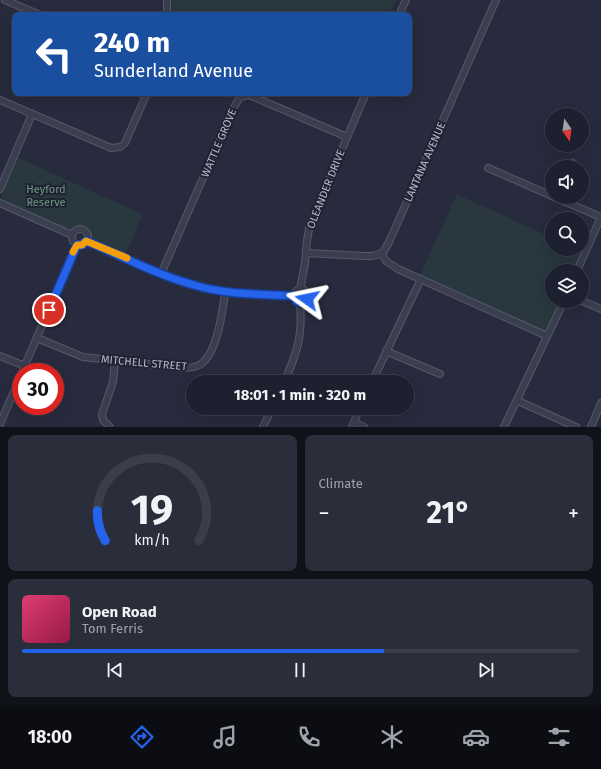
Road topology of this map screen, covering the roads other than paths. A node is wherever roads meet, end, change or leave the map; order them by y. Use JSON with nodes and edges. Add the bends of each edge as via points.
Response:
{"nodes":[{"id":1,"x":5,"y":0,"type":"edge"},
{"id":2,"x":167,"y":0,"type":"edge"},
{"id":3,"x":406,"y":0,"type":"edge"},
{"id":4,"x":496,"y":0,"type":"edge"},
{"id":5,"x":33,"y":12,"type":"edge"},
{"id":6,"x":167,"y":12,"type":"edge"},
{"id":7,"x":401,"y":12,"type":"edge"},
{"id":8,"x":146,"y":96,"type":"edge"},
{"id":9,"x":244,"y":96,"type":"edge"},
{"id":10,"x":251,"y":96,"type":"edge"},
{"id":11,"x":365,"y":96,"type":"edge"},
{"id":12,"x":0,"y":100,"type":"edge"},
{"id":13,"x":32,"y":114,"type":"junction"},
{"id":14,"x":347,"y":137,"type":"junction"},
{"id":15,"x":488,"y":168,"type":"dead end"},
{"id":16,"x":0,"y":189,"type":"edge"},
{"id":17,"x":545,"y":192,"type":"edge"},
{"id":18,"x":0,"y":203,"type":"edge"},
{"id":19,"x":572,"y":204,"type":"edge"},
{"id":20,"x":601,"y":217,"type":"edge"},
{"id":21,"x":72,"y":235,"type":"junction"},
{"id":22,"x":86,"y":241,"type":"junction"},
{"id":23,"x":77,"y":245,"type":"junction"},
{"id":24,"x":306,"y":253,"type":"junction"},
{"id":25,"x":381,"y":254,"type":"junction"},
{"id":26,"x":580,"y":264,"type":"edge"},
{"id":27,"x":161,"y":274,"type":"junction"},
{"id":28,"x":421,"y":279,"type":"junction"},
{"id":29,"x":300,"y":290,"type":"junction"},
{"id":30,"x":225,"y":292,"type":"junction"},
{"id":31,"x":294,"y":296,"type":"junction"},
{"id":32,"x":300,"y":303,"type":"junction"},
{"id":33,"x":589,"y":304,"type":"edge"},
{"id":34,"x":561,"y":308,"type":"edge"},
{"id":35,"x":601,"y":309,"type":"edge"},
{"id":36,"x":547,"y":336,"type":"junction"},
{"id":37,"x":37,"y":338,"type":"junction"},
{"id":38,"x":386,"y":351,"type":"junction"},
{"id":39,"x":0,"y":356,"type":"edge"},
{"id":40,"x":115,"y":361,"type":"junction"},
{"id":41,"x":13,"y":363,"type":"edge"},
{"id":42,"x":27,"y":363,"type":"edge"},
{"id":43,"x":440,"y":374,"type":"dead end"},
{"id":44,"x":287,"y":375,"type":"edge"},
{"id":45,"x":375,"y":375,"type":"edge"},
{"id":46,"x":12,"y":396,"type":"edge"},
{"id":47,"x":518,"y":401,"type":"junction"},
{"id":48,"x":601,"y":403,"type":"edge"},
{"id":49,"x":269,"y":415,"type":"edge"},
{"id":50,"x":357,"y":415,"type":"edge"},
{"id":51,"x":0,"y":424,"type":"edge"},
{"id":52,"x":353,"y":425,"type":"edge"},
{"id":53,"x":110,"y":427,"type":"edge"},
{"id":54,"x":263,"y":427,"type":"edge"},
{"id":55,"x":364,"y":427,"type":"edge"},
{"id":56,"x":504,"y":427,"type":"edge"},
{"id":57,"x":576,"y":427,"type":"edge"},
{"id":58,"x":591,"y":427,"type":"edge"}],
"edges":[{"from":1,"to":5,"type":"street"},
{"from":2,"to":6,"type":"street"},
{"from":3,"to":7,"type":"street"},
{"from":4,"to":25,"type":"street","name":"LANTANA AVENUE","via":[[390,240]]},
{"from":8,"to":13,"type":"street","via":[[127,139],[120,147],[111,148]]},
{"from":9,"to":27,"type":"street","name":"WATTLE GROVE","via":[[240,97],[234,107]]},
{"from":10,"to":14,"type":"street","name":"WATTLE GROVE"},
{"from":11,"to":14,"type":"street","name":"OLEANDER DRIVE"},
{"from":12,"to":13,"type":"street"},
{"from":13,"to":16,"type":"street"},
{"from":14,"to":24,"type":"street","name":"OLEANDER DRIVE","via":[[310,224]]},
{"from":15,"to":17,"type":"street"},
{"from":18,"to":21,"type":"street"},
{"from":19,"to":20,"type":"street"},
{"from":20,"to":26,"type":"street"},
{"from":21,"to":22,"type":"street","via":[[78,230],[84,231]]},
{"from":21,"to":23,"type":"street"},
{"from":22,"to":23,"type":"street","via":[[82,245]]},
{"from":22,"to":27,"type":"street"},
{"from":23,"to":37,"type":"street"},
{"from":24,"to":25,"type":"street","via":[[365,256]]},
{"from":24,"to":29,"type":"street","name":"OLEANDER DRIVE"},
{"from":25,"to":28,"type":"street","via":[[391,265]]},
{"from":27,"to":30,"type":"street","via":[[194,286]]},
{"from":28,"to":36,"type":"street"},
{"from":28,"to":38,"type":"street"},
{"from":29,"to":31,"type":"street"},
{"from":29,"to":32,"type":"street","via":[[305,291],[308,296],[306,301]]},
{"from":30,"to":31,"type":"street"},
{"from":30,"to":40,"type":"street","name":"MITCHELL STREET","via":[[220,327],[207,358],[201,364],[183,368]]},
{"from":31,"to":32,"type":"street"},
{"from":32,"to":44,"type":"street","via":[[298,346]]},
{"from":33,"to":35,"type":"street"},
{"from":34,"to":36,"type":"street"},
{"from":36,"to":47,"type":"street"},
{"from":37,"to":40,"type":"street","name":"MITCHELL STREET","via":[[83,357]]},
{"from":37,"to":42,"type":"street"},
{"from":38,"to":43,"type":"street"},
{"from":38,"to":45,"type":"street"},
{"from":39,"to":41,"type":"street"},
{"from":40,"to":53,"type":"street","via":[[112,382],[102,414],[103,420]]},
{"from":46,"to":51,"type":"street"},
{"from":47,"to":56,"type":"street"},
{"from":47,"to":57,"type":"street"},
{"from":48,"to":58,"type":"street"},
{"from":49,"to":54,"type":"street"},
{"from":50,"to":52,"type":"street"},
{"from":52,"to":55,"type":"street"}]}
